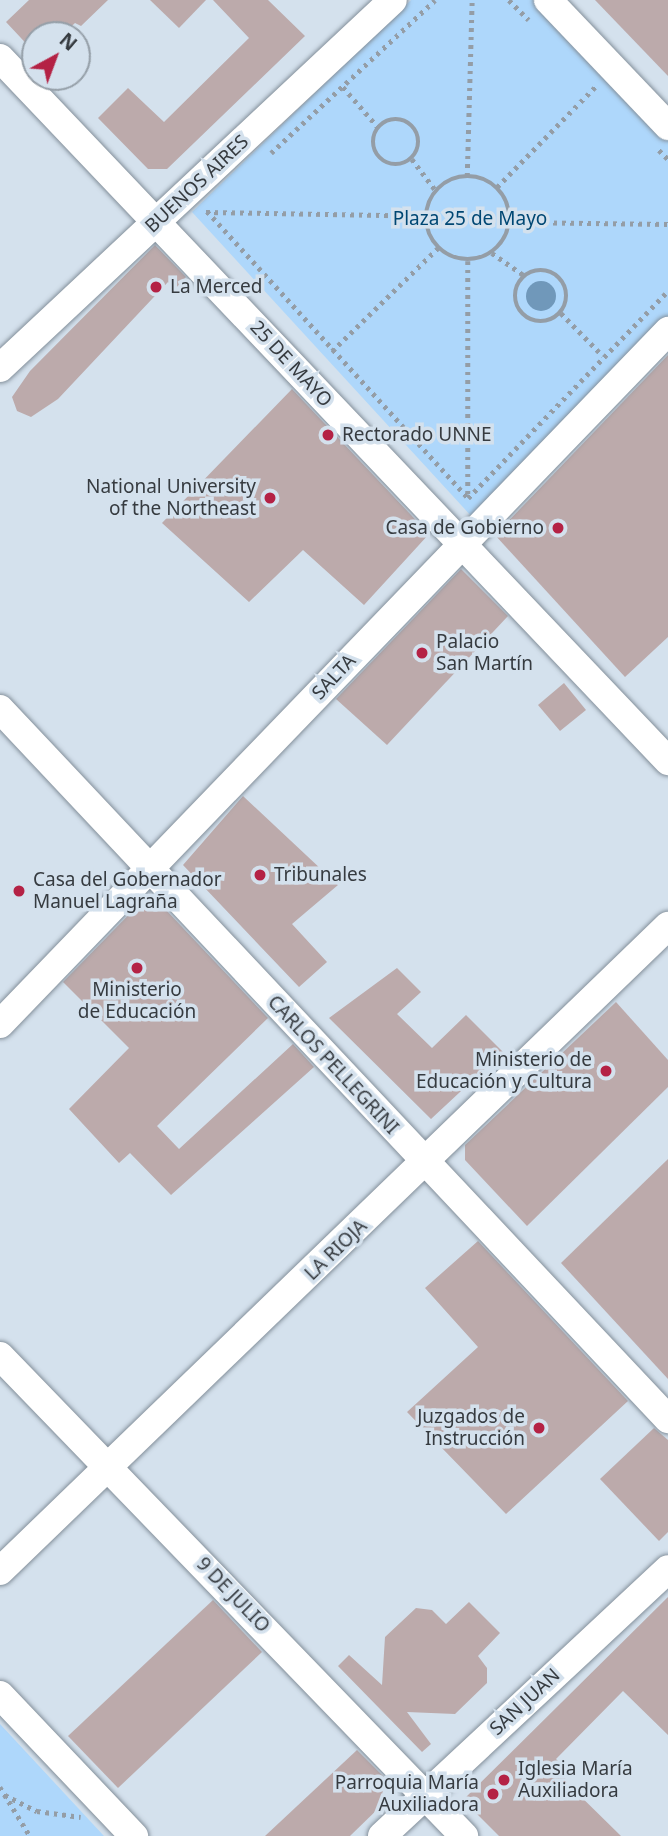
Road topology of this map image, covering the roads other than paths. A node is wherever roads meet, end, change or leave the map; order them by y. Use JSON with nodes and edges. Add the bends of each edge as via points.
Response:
{"nodes":[{"id":1,"x":393,"y":0,"type":"edge"},
{"id":2,"x":548,"y":0,"type":"edge"},
{"id":3,"x":0,"y":58,"type":"edge"},
{"id":4,"x":668,"y":126,"type":"edge"},
{"id":5,"x":157,"y":222,"type":"junction"},
{"id":6,"x":668,"y":331,"type":"edge"},
{"id":7,"x":0,"y":368,"type":"edge"},
{"id":8,"x":460,"y":543,"type":"junction"},
{"id":9,"x":0,"y":709,"type":"edge"},
{"id":10,"x":668,"y":761,"type":"edge"},
{"id":11,"x":152,"y":870,"type":"junction"},
{"id":12,"x":668,"y":926,"type":"edge"},
{"id":13,"x":0,"y":1024,"type":"edge"},
{"id":14,"x":426,"y":1164,"type":"junction"},
{"id":15,"x":0,"y":1356,"type":"edge"},
{"id":16,"x":668,"y":1419,"type":"edge"},
{"id":17,"x":110,"y":1468,"type":"junction"},
{"id":18,"x":668,"y":1569,"type":"edge"},
{"id":19,"x":0,"y":1571,"type":"edge"},
{"id":20,"x":0,"y":1695,"type":"edge"},
{"id":21,"x":424,"y":1795,"type":"junction"},
{"id":22,"x":134,"y":1836,"type":"edge"},
{"id":23,"x":382,"y":1836,"type":"edge"},
{"id":24,"x":464,"y":1836,"type":"edge"}],
"edges":[{"from":1,"to":5,"type":"street","name":"BUENOS AIRES"},
{"from":2,"to":4,"type":"street"},
{"from":3,"to":5,"type":"street","name":"25 DE MAYO"},
{"from":5,"to":7,"type":"street","name":"BUENOS AIRES"},
{"from":5,"to":8,"type":"street","name":"25 DE MAYO"},
{"from":6,"to":8,"type":"street","name":"SALTA"},
{"from":8,"to":10,"type":"street","name":"25 DE MAYO"},
{"from":8,"to":11,"type":"street","name":"SALTA"},
{"from":9,"to":11,"type":"street","name":"CARLOS PELLEGRINI"},
{"from":11,"to":13,"type":"street","name":"SALTA"},
{"from":11,"to":14,"type":"street","name":"CARLOS PELLEGRINI"},
{"from":12,"to":14,"type":"street","name":"LA RIOJA"},
{"from":14,"to":16,"type":"street","name":"CARLOS PELLEGRINI"},
{"from":14,"to":17,"type":"street","name":"LA RIOJA"},
{"from":15,"to":17,"type":"street","name":"9 DE JULIO"},
{"from":17,"to":19,"type":"street","name":"LA RIOJA"},
{"from":17,"to":21,"type":"street","name":"9 DE JULIO"},
{"from":18,"to":21,"type":"street","name":"SAN JUAN"},
{"from":20,"to":22,"type":"street"},
{"from":21,"to":23,"type":"street","name":"SAN JUAN"},
{"from":21,"to":24,"type":"street","name":"9 DE JULIO"}]}
